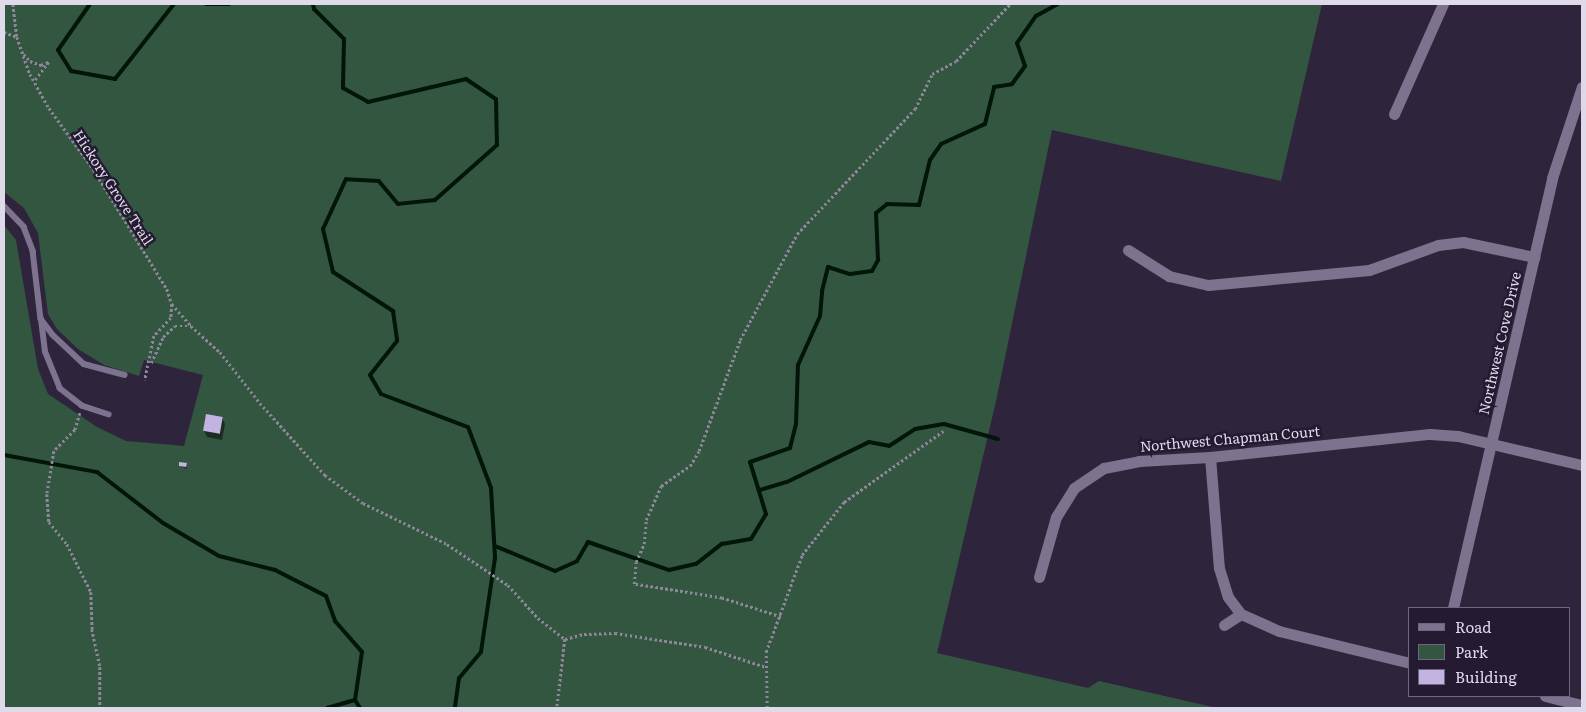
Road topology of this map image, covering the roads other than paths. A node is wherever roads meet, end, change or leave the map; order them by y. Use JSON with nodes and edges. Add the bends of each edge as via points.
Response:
{"nodes":[{"id":1,"x":1443,"y":4,"type":"edge"},
{"id":2,"x":1582,"y":87,"type":"edge"},
{"id":3,"x":1394,"y":114,"type":"dead end"},
{"id":4,"x":4,"y":206,"type":"edge"},
{"id":5,"x":1128,"y":250,"type":"dead end"},
{"id":6,"x":1534,"y":257,"type":"junction"},
{"id":7,"x":41,"y":318,"type":"junction"},
{"id":8,"x":125,"y":375,"type":"dead end"},
{"id":9,"x":109,"y":414,"type":"dead end"},
{"id":10,"x":1491,"y":442,"type":"junction"},
{"id":11,"x":1210,"y":457,"type":"junction"},
{"id":12,"x":1582,"y":464,"type":"edge"},
{"id":13,"x":1039,"y":577,"type":"dead end"},
{"id":14,"x":1453,"y":607,"type":"edge"},
{"id":15,"x":1241,"y":614,"type":"junction"},
{"id":16,"x":1224,"y":625,"type":"dead end"},
{"id":17,"x":1408,"y":663,"type":"edge"},
{"id":18,"x":1549,"y":697,"type":"edge"},
{"id":19,"x":1582,"y":705,"type":"edge"}],
"edges":[{"from":1,"to":3,"type":"street"},
{"from":2,"to":6,"type":"street","name":"Northwest Cove Drive","via":[[1552,178]]},
{"from":4,"to":7,"type":"lane","via":[[24,227],[33,251]]},
{"from":5,"to":6,"type":"street","via":[[1169,276],[1208,286],[1369,270],[1438,245],[1463,242]]},
{"from":6,"to":10,"type":"street","name":"Northwest Cove Drive"},
{"from":7,"to":8,"type":"lane","via":[[53,335],[84,364]]},
{"from":7,"to":9,"type":"lane","via":[[45,352],[60,389],[82,406]]},
{"from":10,"to":11,"type":"street","name":"Northwest Chapman Court","via":[[1430,434]]},
{"from":10,"to":12,"type":"street","name":"Northwest Chapman Court"},
{"from":10,"to":14,"type":"street","name":"Northwest Cove Drive"},
{"from":11,"to":13,"type":"street","name":"Northwest Chapman Court","via":[[1139,461],[1104,468],[1074,488],[1056,517]]},
{"from":11,"to":15,"type":"street","via":[[1219,568],[1228,597]]},
{"from":15,"to":16,"type":"street"},
{"from":15,"to":17,"type":"street","via":[[1279,631]]},
{"from":18,"to":19,"type":"street"}]}
